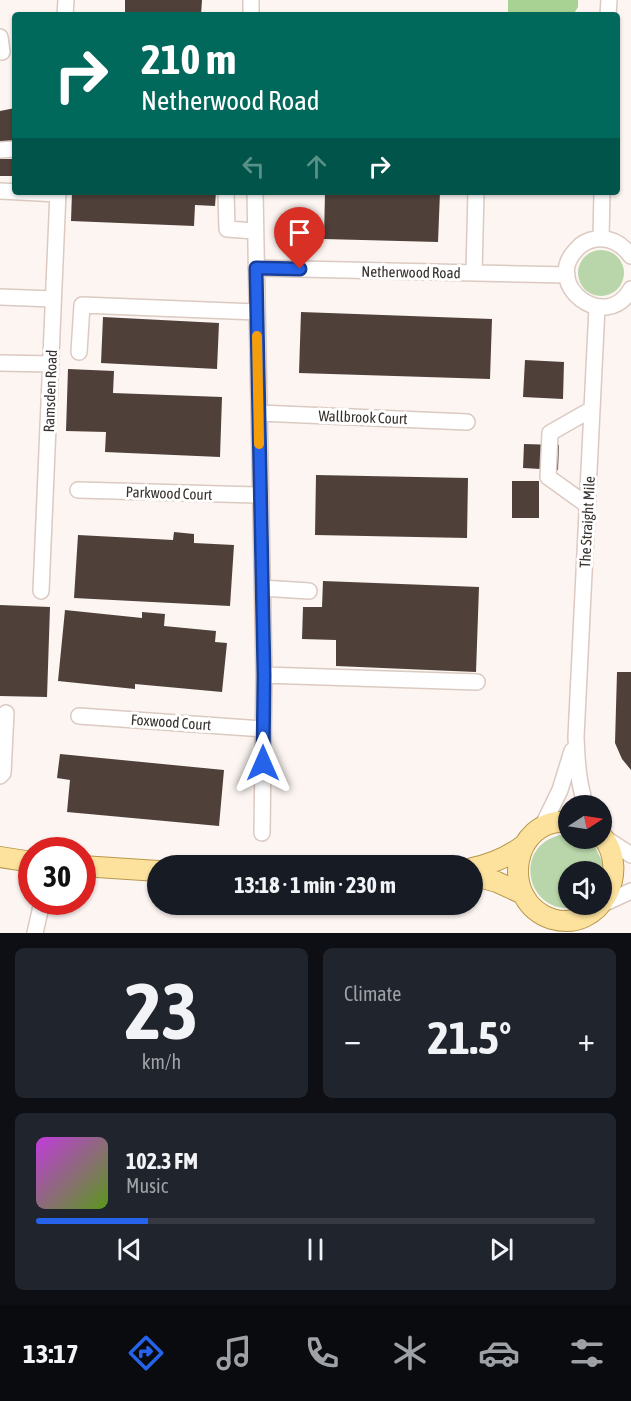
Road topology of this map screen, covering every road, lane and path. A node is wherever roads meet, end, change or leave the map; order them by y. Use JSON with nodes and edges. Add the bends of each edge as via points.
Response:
{"nodes":[{"id":1,"x":0,"y":37,"type":"edge"},
{"id":2,"x":6,"y":52,"type":"edge"},
{"id":3,"x":58,"y":195,"type":"edge"},
{"id":4,"x":226,"y":195,"type":"edge"},
{"id":5,"x":255,"y":195,"type":"edge"},
{"id":6,"x":476,"y":195,"type":"edge"},
{"id":7,"x":602,"y":195,"type":"edge"},
{"id":8,"x":255,"y":231,"type":"junction"},
{"id":9,"x":600,"y":238,"type":"junction"},
{"id":10,"x":631,"y":256,"type":"edge"},
{"id":11,"x":256,"y":268,"type":"junction"},
{"id":12,"x":474,"y":273,"type":"junction"},
{"id":13,"x":567,"y":275,"type":"junction"},
{"id":14,"x":631,"y":289,"type":"edge"},
{"id":15,"x":0,"y":297,"type":"edge"},
{"id":16,"x":53,"y":299,"type":"junction"},
{"id":17,"x":597,"y":307,"type":"junction"},
{"id":18,"x":257,"y":312,"type":"junction"},
{"id":19,"x":79,"y":352,"type":"dead end"},
{"id":20,"x":0,"y":363,"type":"edge"},
{"id":21,"x":51,"y":364,"type":"junction"},
{"id":22,"x":592,"y":409,"type":"junction"},
{"id":23,"x":259,"y":413,"type":"junction"},
{"id":24,"x":467,"y":422,"type":"dead end"},
{"id":25,"x":78,"y":490,"type":"dead end"},
{"id":26,"x":260,"y":495,"type":"junction"},
{"id":27,"x":587,"y":505,"type":"junction"},
{"id":28,"x":262,"y":588,"type":"junction"},
{"id":29,"x":41,"y":591,"type":"dead end"},
{"id":30,"x":309,"y":591,"type":"dead end"},
{"id":31,"x":264,"y":675,"type":"junction"},
{"id":32,"x":477,"y":682,"type":"dead end"},
{"id":33,"x":6,"y":712,"type":"dead end"},
{"id":34,"x":78,"y":716,"type":"dead end"},
{"id":35,"x":263,"y":729,"type":"junction"},
{"id":36,"x":576,"y":737,"type":"junction"},
{"id":37,"x":0,"y":776,"type":"edge"},
{"id":38,"x":583,"y":795,"type":"edge"},
{"id":39,"x":558,"y":823,"type":"edge"},
{"id":40,"x":541,"y":829,"type":"junction"},
{"id":41,"x":262,"y":833,"type":"dead end"},
{"id":42,"x":612,"y":843,"type":"edge"},
{"id":43,"x":524,"y":845,"type":"junction"},
{"id":44,"x":612,"y":849,"type":"edge"},
{"id":45,"x":631,"y":855,"type":"edge"},
{"id":46,"x":0,"y":857,"type":"edge"},
{"id":47,"x":18,"y":860,"type":"edge"},
{"id":48,"x":483,"y":865,"type":"edge"},
{"id":49,"x":96,"y":867,"type":"edge"},
{"id":50,"x":147,"y":870,"type":"edge"},
{"id":51,"x":483,"y":878,"type":"edge"},
{"id":52,"x":631,"y":891,"type":"edge"},
{"id":53,"x":612,"y":892,"type":"edge"},
{"id":54,"x":522,"y":894,"type":"junction"},
{"id":55,"x":612,"y":900,"type":"edge"},
{"id":56,"x":541,"y":914,"type":"junction"},
{"id":57,"x":38,"y":915,"type":"edge"},
{"id":58,"x":592,"y":915,"type":"edge"},
{"id":59,"x":597,"y":915,"type":"edge"},
{"id":60,"x":34,"y":933,"type":"edge"},
{"id":61,"x":553,"y":933,"type":"edge"},
{"id":62,"x":587,"y":933,"type":"edge"}],
"edges":[{"from":1,"to":2,"type":"street"},
{"from":3,"to":16,"type":"street","name":"Ramsden Road"},
{"from":4,"to":8,"type":"street","via":[[227,230]]},
{"from":5,"to":8,"type":"street"},
{"from":6,"to":12,"type":"street"},
{"from":7,"to":9,"type":"street"},
{"from":8,"to":11,"type":"street"},
{"from":9,"to":10,"type":"street","via":[[614,240]]},
{"from":9,"to":13,"type":"street","via":[[591,239],[573,253]]},
{"from":11,"to":12,"type":"street","name":"Netherwood Road"},
{"from":11,"to":18,"type":"street"},
{"from":12,"to":13,"type":"street","name":"Netherwood Road"},
{"from":13,"to":17,"type":"street","via":[[577,298]]},
{"from":14,"to":17,"type":"street","via":[[622,301]]},
{"from":15,"to":16,"type":"street"},
{"from":16,"to":21,"type":"street","name":"Ramsden Road"},
{"from":17,"to":22,"type":"street","name":"The Straight Mile"},
{"from":18,"to":19,"type":"street","via":[[82,305]]},
{"from":18,"to":23,"type":"street"},
{"from":20,"to":21,"type":"street"},
{"from":21,"to":29,"type":"street","name":"Ramsden Road"},
{"from":22,"to":27,"type":"street","name":"The Straight Mile"},
{"from":22,"to":27,"type":"street","via":[[550,433],[548,477]]},
{"from":23,"to":24,"type":"street","name":"Wallbrook Court"},
{"from":23,"to":26,"type":"street"},
{"from":25,"to":26,"type":"street","name":"Parkwood Court"},
{"from":26,"to":28,"type":"street"},
{"from":27,"to":36,"type":"street","name":"The Straight Mile"},
{"from":28,"to":30,"type":"street"},
{"from":28,"to":31,"type":"street"},
{"from":31,"to":32,"type":"street"},
{"from":31,"to":35,"type":"street"},
{"from":33,"to":37,"type":"street"},
{"from":34,"to":35,"type":"street","name":"Foxwood Court"},
{"from":35,"to":41,"type":"street"},
{"from":36,"to":38,"type":"street","name":"The Straight Mile"},
{"from":36,"to":40,"type":"street","name":"The Straight Mile","via":[[560,790]]},
{"from":39,"to":40,"type":"main road"},
{"from":40,"to":43,"type":"main road"},
{"from":42,"to":45,"type":"street"},
{"from":43,"to":48,"type":"main road","via":[[510,856]]},
{"from":43,"to":54,"type":"main road","via":[[517,868]]},
{"from":44,"to":53,"type":"main road","via":[[617,874]]},
{"from":46,"to":47,"type":"main road"},
{"from":49,"to":50,"type":"main road"},
{"from":51,"to":54,"type":"main road"},
{"from":52,"to":55,"type":"street"},
{"from":54,"to":56,"type":"main road"},
{"from":56,"to":58,"type":"main road","via":[[566,921]]},
{"from":56,"to":61,"type":"main road"},
{"from":57,"to":60,"type":"street"},
{"from":59,"to":62,"type":"main road"}]}
